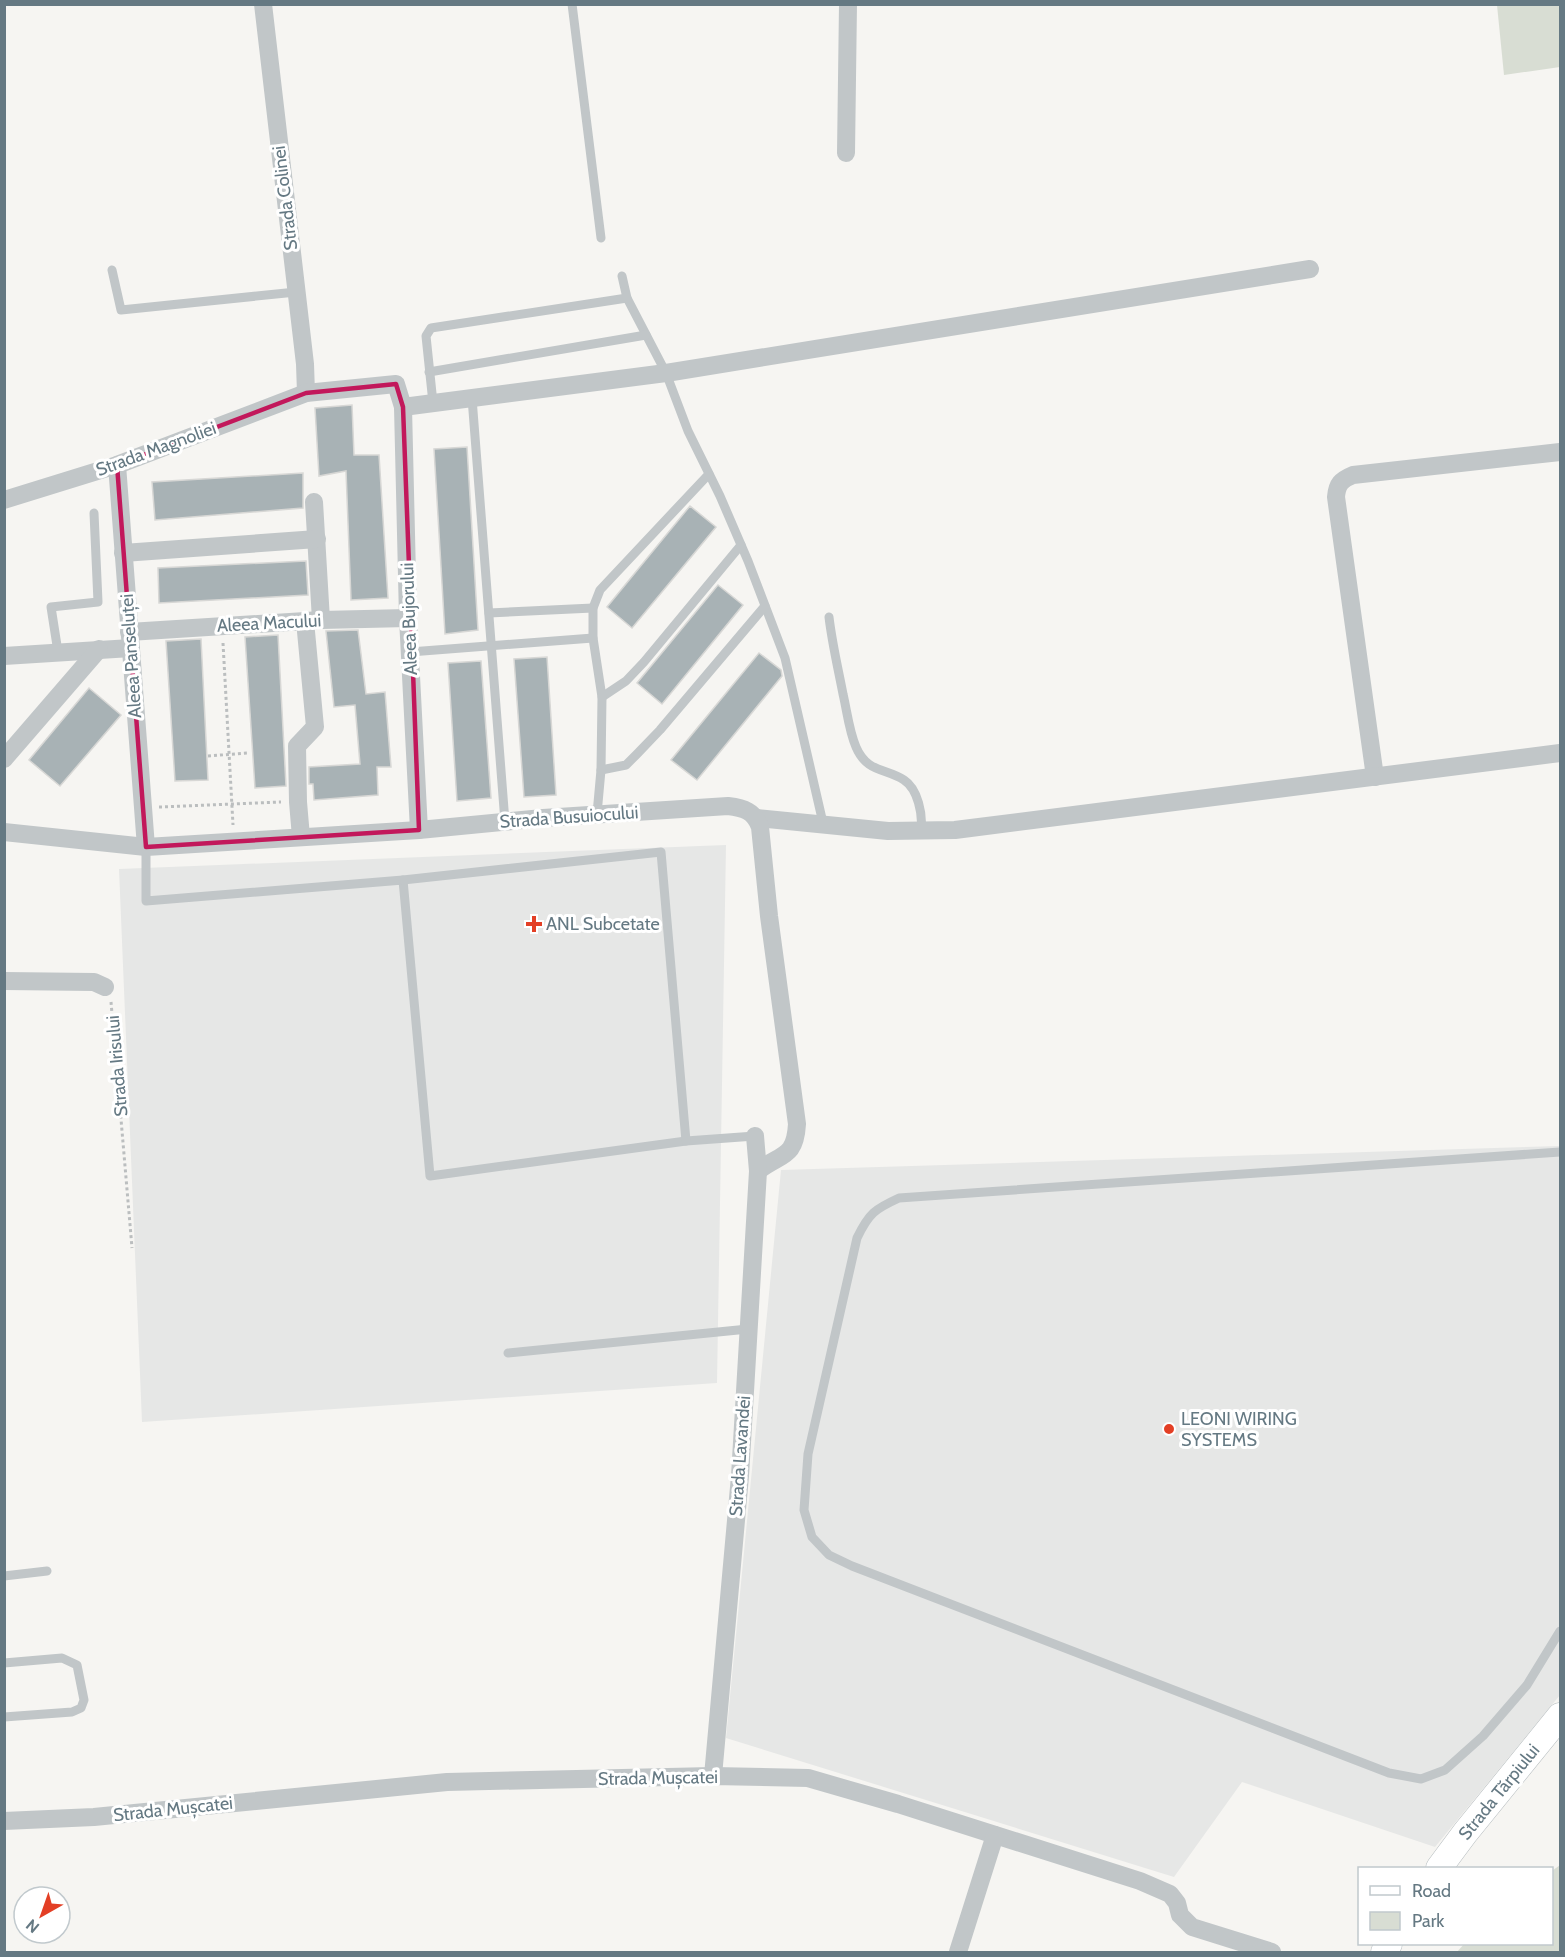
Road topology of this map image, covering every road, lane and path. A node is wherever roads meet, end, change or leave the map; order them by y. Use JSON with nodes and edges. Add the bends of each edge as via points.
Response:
{"nodes":[{"id":1,"x":262,"y":4,"type":"edge"},
{"id":2,"x":572,"y":4,"type":"edge"},
{"id":3,"x":848,"y":4,"type":"edge"},
{"id":4,"x":846,"y":153,"type":"dead end"},
{"id":5,"x":601,"y":238,"type":"dead end"},
{"id":6,"x":1310,"y":269,"type":"dead end"},
{"id":7,"x":112,"y":270,"type":"dead end"},
{"id":8,"x":622,"y":276,"type":"dead end"},
{"id":9,"x":296,"y":292,"type":"junction"},
{"id":10,"x":627,"y":298,"type":"junction"},
{"id":11,"x":646,"y":335,"type":"junction"},
{"id":12,"x":429,"y":372,"type":"junction"},
{"id":13,"x":666,"y":373,"type":"junction"},
{"id":14,"x":306,"y":393,"type":"junction"},
{"id":15,"x":472,"y":398,"type":"junction"},
{"id":16,"x":433,"y":404,"type":"junction"},
{"id":17,"x":403,"y":408,"type":"junction"},
{"id":18,"x":1560,"y":452,"type":"edge"},
{"id":19,"x":117,"y":465,"type":"junction"},
{"id":20,"x":709,"y":474,"type":"junction"},
{"id":21,"x":4,"y":500,"type":"edge"},
{"id":22,"x":314,"y":502,"type":"dead end"},
{"id":23,"x":94,"y":513,"type":"dead end"},
{"id":24,"x":316,"y":539,"type":"junction"},
{"id":25,"x":741,"y":545,"type":"junction"},
{"id":26,"x":123,"y":553,"type":"junction"},
{"id":27,"x":765,"y":606,"type":"junction"},
{"id":28,"x":593,"y":608,"type":"junction"},
{"id":29,"x":489,"y":613,"type":"junction"},
{"id":30,"x":830,"y":617,"type":"dead end"},
{"id":31,"x":408,"y":618,"type":"junction"},
{"id":32,"x":313,"y":620,"type":"junction"},
{"id":33,"x":222,"y":626,"type":"junction"},
{"id":34,"x":593,"y":638,"type":"junction"},
{"id":35,"x":130,"y":640,"type":"junction"},
{"id":36,"x":491,"y":645,"type":"junction"},
{"id":37,"x":99,"y":650,"type":"junction"},
{"id":38,"x":58,"y":652,"type":"junction"},
{"id":39,"x":410,"y":652,"type":"junction"},
{"id":40,"x":4,"y":656,"type":"edge"},
{"id":41,"x":602,"y":697,"type":"junction"},
{"id":42,"x":248,"y":753,"type":"dead end"},
{"id":43,"x":1560,"y":753,"type":"edge"},
{"id":44,"x":230,"y":754,"type":"junction"},
{"id":45,"x":208,"y":756,"type":"dead end"},
{"id":46,"x":4,"y":759,"type":"edge"},
{"id":47,"x":601,"y":770,"type":"junction"},
{"id":48,"x":1375,"y":777,"type":"junction"},
{"id":49,"x":298,"y":802,"type":"junction"},
{"id":50,"x":232,"y":804,"type":"junction"},
{"id":51,"x":143,"y":807,"type":"junction"},
{"id":52,"x":597,"y":814,"type":"junction"},
{"id":53,"x":757,"y":818,"type":"junction"},
{"id":54,"x":505,"y":822,"type":"junction"},
{"id":55,"x":822,"y":823,"type":"junction"},
{"id":56,"x":419,"y":830,"type":"junction"},
{"id":57,"x":921,"y":830,"type":"junction"},
{"id":58,"x":4,"y":832,"type":"edge"},
{"id":59,"x":301,"y":837,"type":"junction"},
{"id":60,"x":234,"y":841,"type":"junction"},
{"id":61,"x":146,"y":846,"type":"junction"},
{"id":62,"x":402,"y":880,"type":"junction"},
{"id":63,"x":4,"y":981,"type":"edge"},
{"id":64,"x":105,"y":987,"type":"joint"},
{"id":65,"x":755,"y":1136,"type":"joint"},
{"id":66,"x":686,"y":1141,"type":"junction"},
{"id":67,"x":1560,"y":1152,"type":"edge"},
{"id":68,"x":758,"y":1171,"type":"junction"},
{"id":69,"x":132,"y":1248,"type":"dead end"},
{"id":70,"x":748,"y":1329,"type":"junction"},
{"id":71,"x":508,"y":1353,"type":"dead end"},
{"id":72,"x":47,"y":1572,"type":"dead end"},
{"id":73,"x":4,"y":1576,"type":"edge"},
{"id":74,"x":1560,"y":1631,"type":"edge"},
{"id":75,"x":4,"y":1663,"type":"edge"},
{"id":76,"x":1560,"y":1716,"type":"edge"},
{"id":77,"x":4,"y":1717,"type":"edge"},
{"id":78,"x":713,"y":1776,"type":"junction"},
{"id":79,"x":4,"y":1821,"type":"edge"},
{"id":80,"x":995,"y":1835,"type":"junction"},
{"id":81,"x":1440,"y":1867,"type":"edge"},
{"id":82,"x":958,"y":1953,"type":"edge"},
{"id":83,"x":1272,"y":1953,"type":"edge"}],
"edges":[{"from":1,"to":9,"type":"street","name":"Strada Colinei"},
{"from":2,"to":5,"type":"lane"},
{"from":3,"to":4,"type":"street"},
{"from":6,"to":13,"type":"street"},
{"from":7,"to":9,"type":"lane","via":[[121,310]]},
{"from":8,"to":10,"type":"lane"},
{"from":9,"to":14,"type":"street","name":"Strada Colinei"},
{"from":10,"to":11,"type":"lane"},
{"from":10,"to":12,"type":"lane","via":[[431,328],[426,336]]},
{"from":11,"to":12,"type":"lane"},
{"from":11,"to":13,"type":"lane"},
{"from":12,"to":16,"type":"lane"},
{"from":13,"to":15,"type":"street"},
{"from":13,"to":20,"type":"lane"},
{"from":14,"to":17,"type":"street","name":"Strada Magnoliei","via":[[396,384]]},
{"from":14,"to":19,"type":"street","name":"Strada Magnoliei"},
{"from":15,"to":16,"type":"street"},
{"from":15,"to":29,"type":"lane"},
{"from":16,"to":17,"type":"street"},
{"from":17,"to":31,"type":"street","name":"Aleea Bujorului"},
{"from":18,"to":48,"type":"street","via":[[1353,475],[1338,484],[1336,497]]},
{"from":19,"to":21,"type":"street","name":"Strada Magnoliei"},
{"from":19,"to":26,"type":"street","name":"Aleea Panseluței"},
{"from":20,"to":25,"type":"lane"},
{"from":20,"to":28,"type":"lane","via":[[600,590]]},
{"from":22,"to":24,"type":"street"},
{"from":23,"to":38,"type":"lane","via":[[98,602],[51,607]]},
{"from":24,"to":26,"type":"street"},
{"from":24,"to":32,"type":"street"},
{"from":25,"to":27,"type":"lane"},
{"from":25,"to":41,"type":"lane","via":[[644,662],[626,681]]},
{"from":26,"to":35,"type":"street","name":"Aleea Panseluței"},
{"from":27,"to":47,"type":"lane","via":[[637,754],[626,765]]},
{"from":27,"to":55,"type":"lane","via":[[785,658]]},
{"from":28,"to":29,"type":"lane"},
{"from":28,"to":34,"type":"lane"},
{"from":29,"to":36,"type":"lane"},
{"from":30,"to":57,"type":"lane","via":[[856,746],[870,766],[906,781],[922,818]]},
{"from":31,"to":32,"type":"street","name":"Aleea Macului"},
{"from":31,"to":39,"type":"street","name":"Aleea Bujorului"},
{"from":32,"to":33,"type":"street","name":"Aleea Macului"},
{"from":32,"to":49,"type":"street","via":[[315,727],[297,746]]},
{"from":33,"to":35,"type":"street","name":"Aleea Macului"},
{"from":33,"to":44,"type":"path"},
{"from":34,"to":36,"type":"lane"},
{"from":34,"to":41,"type":"lane"},
{"from":35,"to":37,"type":"street","name":"Aleea Macului"},
{"from":35,"to":51,"type":"street","name":"Aleea Panseluței"},
{"from":36,"to":39,"type":"lane"},
{"from":36,"to":54,"type":"lane"},
{"from":37,"to":38,"type":"street","name":"Aleea Macului"},
{"from":37,"to":46,"type":"street"},
{"from":38,"to":40,"type":"street","name":"Aleea Macului"},
{"from":39,"to":56,"type":"street","name":"Aleea Bujorului"},
{"from":41,"to":47,"type":"lane"},
{"from":42,"to":44,"type":"path"},
{"from":43,"to":48,"type":"street","name":"Strada Busuiocului"},
{"from":44,"to":45,"type":"path"},
{"from":44,"to":50,"type":"path"},
{"from":47,"to":52,"type":"lane"},
{"from":48,"to":57,"type":"street","name":"Strada Busuiocului","via":[[955,830]]},
{"from":49,"to":50,"type":"path"},
{"from":49,"to":59,"type":"street"},
{"from":50,"to":51,"type":"path"},
{"from":50,"to":60,"type":"path"},
{"from":51,"to":61,"type":"street","name":"Aleea Panseluței"},
{"from":52,"to":53,"type":"street","name":"Strada Busuiocului","via":[[728,806],[750,811]]},
{"from":52,"to":54,"type":"street","name":"Strada Busuiocului"},
{"from":53,"to":55,"type":"street","name":"Strada Busuiocului"},
{"from":53,"to":68,"type":"street","via":[[797,1124],[792,1147]]},
{"from":54,"to":56,"type":"street","name":"Strada Busuiocului"},
{"from":55,"to":57,"type":"street","name":"Strada Busuiocului","via":[[888,831]]},
{"from":56,"to":59,"type":"street","name":"Strada Busuiocului"},
{"from":58,"to":61,"type":"street","name":"Strada Busuiocului"},
{"from":59,"to":60,"type":"street","name":"Strada Busuiocului"},
{"from":60,"to":61,"type":"street","name":"Strada Busuiocului"},
{"from":61,"to":62,"type":"lane","via":[[146,901]]},
{"from":62,"to":66,"type":"lane","via":[[660,852]]},
{"from":62,"to":66,"type":"lane","via":[[430,1176]]},
{"from":63,"to":64,"type":"street","via":[[94,982]]},
{"from":64,"to":69,"type":"path","name":"Strada Irisului","via":[[111,998]]},
{"from":65,"to":66,"type":"lane"},
{"from":65,"to":68,"type":"street","name":"Strada Lavandei"},
{"from":67,"to":74,"type":"lane","via":[[899,1198],[877,1208],[857,1238],[808,1454],[804,1510],[812,1537],[829,1555],[852,1566],[1389,1773],[1421,1779],[1445,1770],[1483,1736],[1527,1685]]},
{"from":68,"to":70,"type":"street","name":"Strada Lavandei"},
{"from":70,"to":71,"type":"lane"},
{"from":70,"to":78,"type":"street","name":"Strada Lavandei","via":[[739,1487]]},
{"from":72,"to":73,"type":"lane"},
{"from":75,"to":77,"type":"lane","via":[[70,1660],[77,1665],[84,1700],[81,1708],[72,1712]]},
{"from":76,"to":81,"type":"street","name":"Strada Tărpiului"},
{"from":78,"to":79,"type":"street","name":"Strada Mușcatei","via":[[447,1782],[94,1817]]},
{"from":78,"to":80,"type":"street","name":"Strada Mușcatei","via":[[808,1778]]},
{"from":80,"to":82,"type":"street"},
{"from":80,"to":83,"type":"street","name":"Strada Mușcatei","via":[[1140,1881],[1170,1894],[1180,1915],[1192,1927]]}]}
